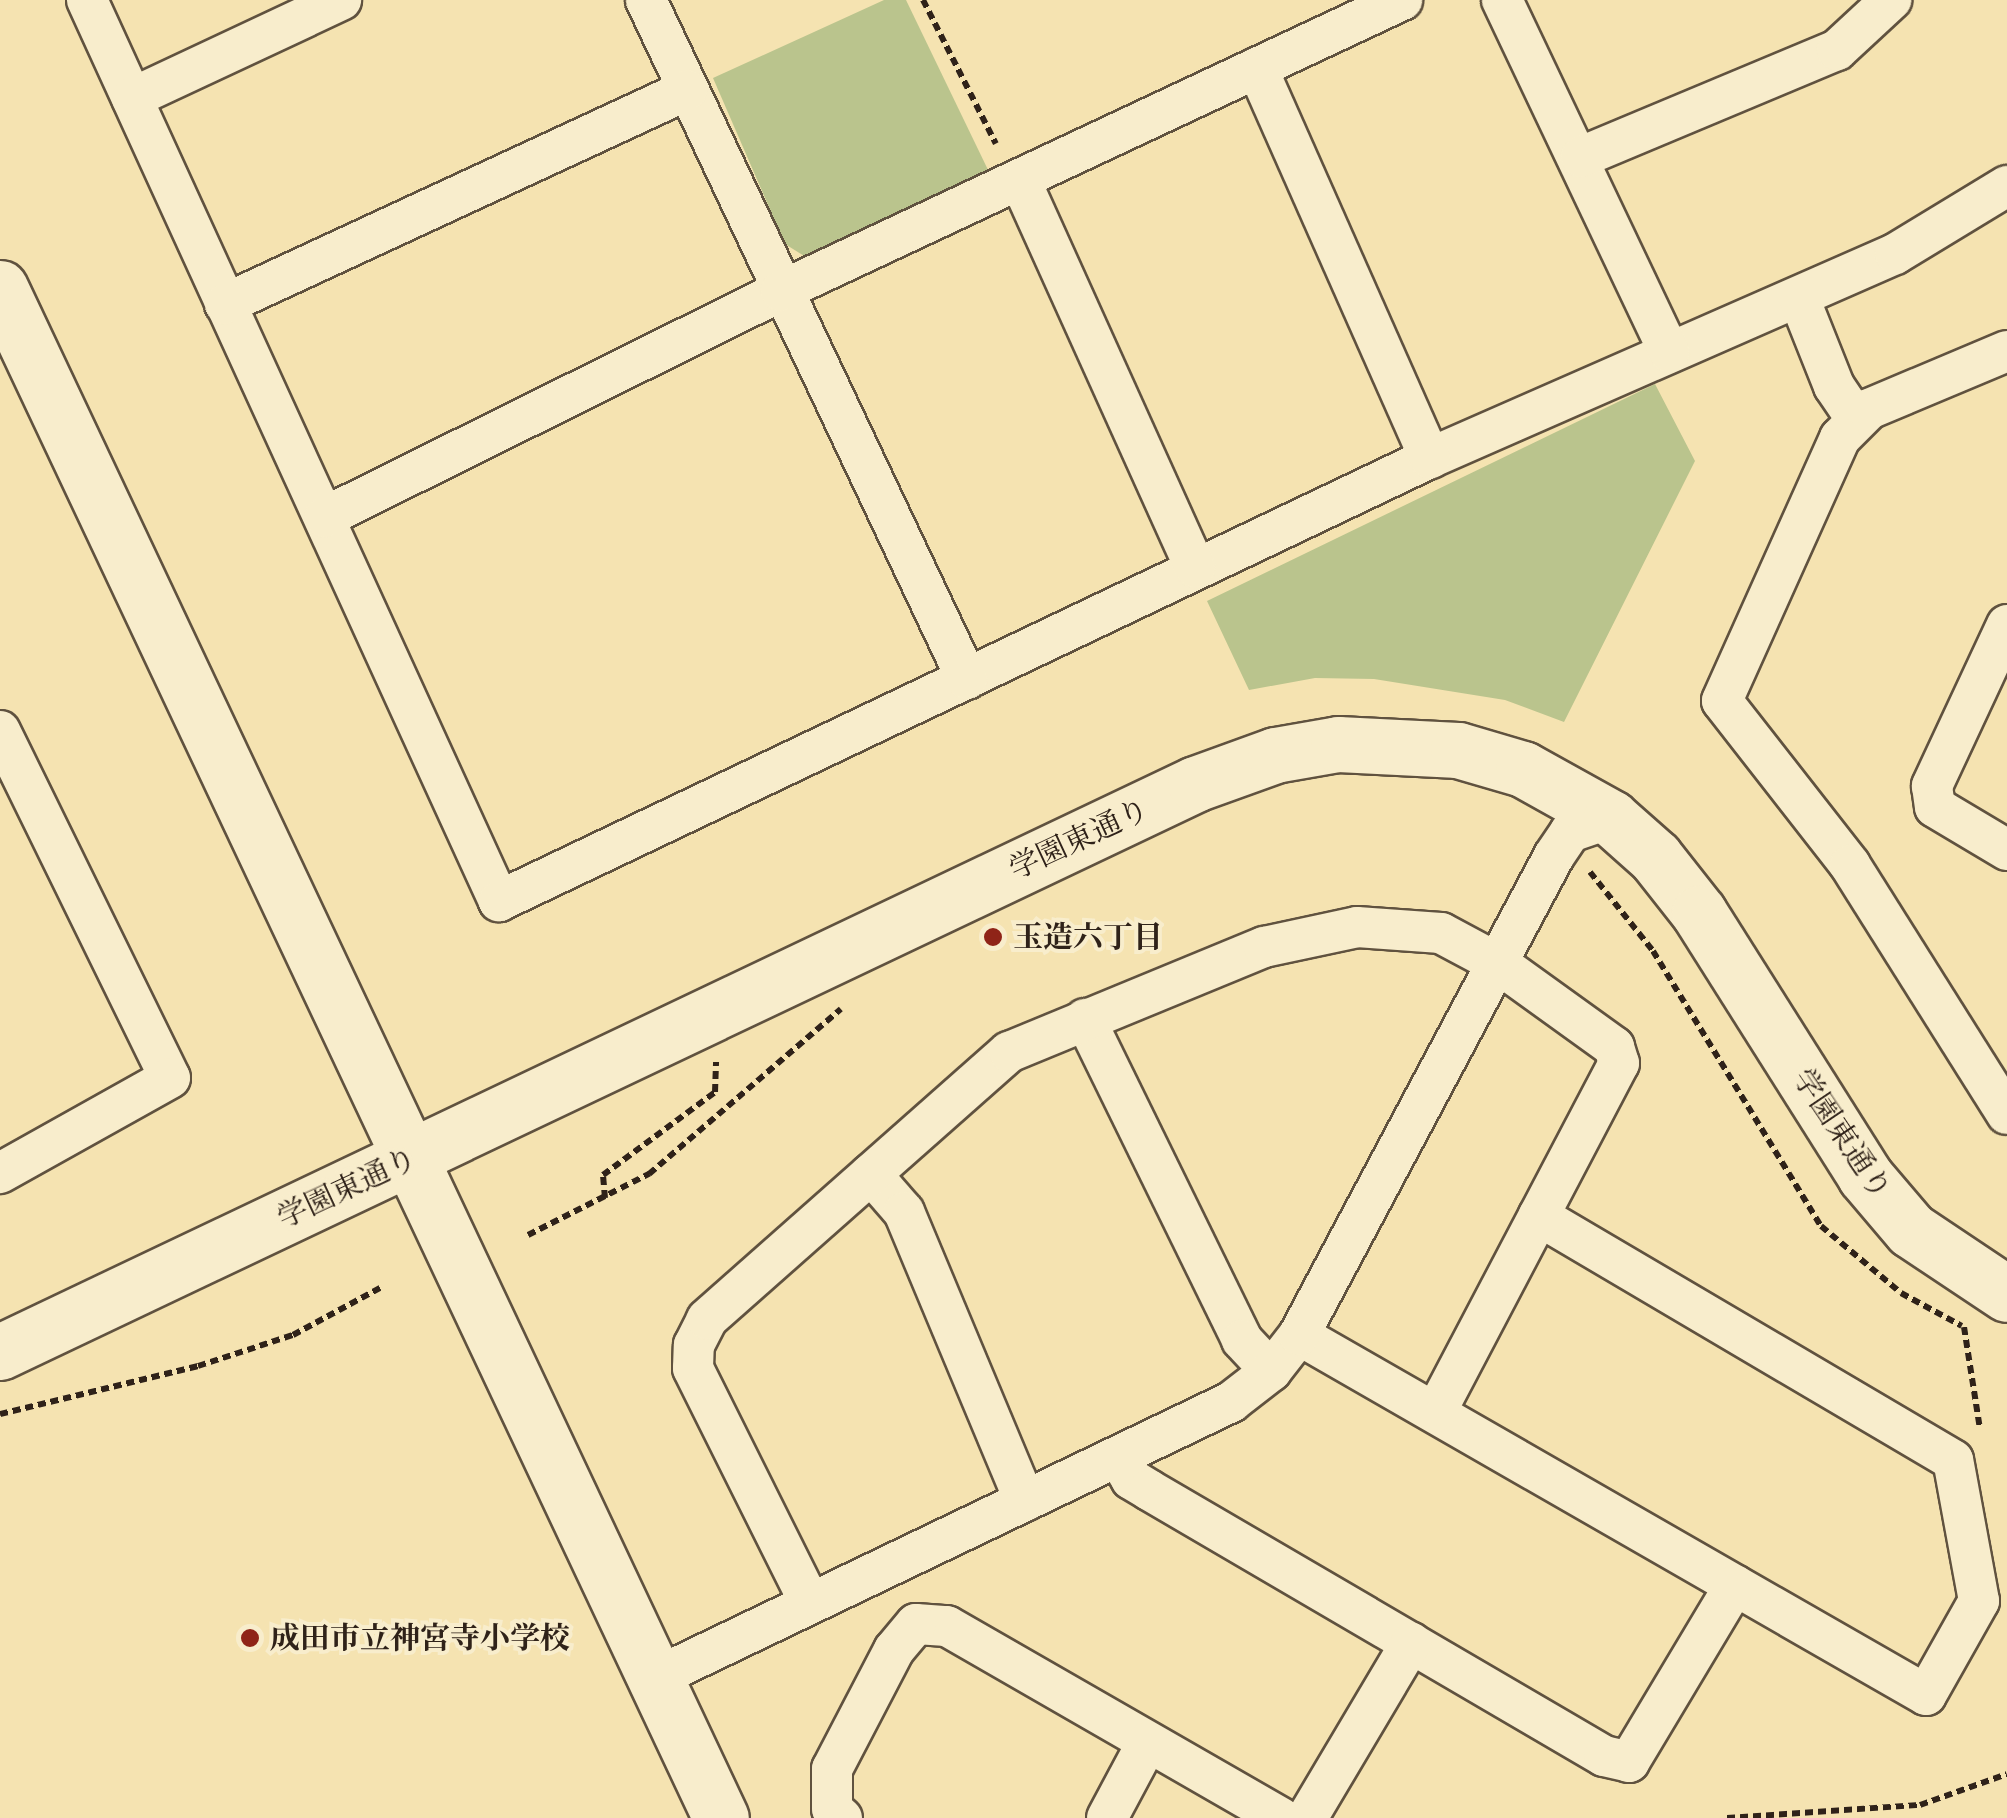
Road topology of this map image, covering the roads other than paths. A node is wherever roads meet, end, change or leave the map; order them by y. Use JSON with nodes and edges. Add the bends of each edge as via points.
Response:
{"nodes":[{"id":1,"x":87,"y":0,"type":"edge"},
{"id":2,"x":342,"y":0,"type":"edge"},
{"id":3,"x":646,"y":0,"type":"edge"},
{"id":4,"x":1402,"y":0,"type":"edge"},
{"id":5,"x":1502,"y":0,"type":"edge"},
{"id":6,"x":1891,"y":0,"type":"edge"},
{"id":7,"x":1256,"y":68,"type":"junction"},
{"id":8,"x":686,"y":90,"type":"junction"},
{"id":9,"x":132,"y":98,"type":"junction"},
{"id":10,"x":1581,"y":157,"type":"junction"},
{"id":11,"x":1021,"y":182,"type":"junction"},
{"id":12,"x":2007,"y":186,"type":"edge"},
{"id":13,"x":0,"y":288,"type":"edge"},
{"id":14,"x":780,"y":291,"type":"junction"},
{"id":15,"x":1799,"y":298,"type":"junction"},
{"id":16,"x":225,"y":304,"type":"junction"},
{"id":17,"x":2007,"y":351,"type":"edge"},
{"id":18,"x":1670,"y":352,"type":"junction"},
{"id":19,"x":1856,"y":419,"type":"junction"},
{"id":20,"x":1430,"y":458,"type":"junction"},
{"id":21,"x":325,"y":517,"type":"junction"},
{"id":22,"x":1196,"y":568,"type":"junction"},
{"id":23,"x":2007,"y":625,"type":"edge"},
{"id":24,"x":967,"y":679,"type":"junction"},
{"id":25,"x":0,"y":731,"type":"edge"},
{"id":26,"x":1611,"y":818,"type":"junction"},
{"id":27,"x":2007,"y":850,"type":"edge"},
{"id":28,"x":1499,"y":964,"type":"junction"},
{"id":29,"x":1085,"y":1018,"type":"junction"},
{"id":30,"x":2007,"y":1114,"type":"edge"},
{"id":31,"x":411,"y":1158,"type":"junction"},
{"id":32,"x":0,"y":1174,"type":"edge"},
{"id":33,"x":871,"y":1174,"type":"junction"},
{"id":34,"x":1539,"y":1216,"type":"junction"},
{"id":35,"x":1993,"y":1314,"type":"edge"},
{"id":36,"x":1299,"y":1335,"type":"junction"},
{"id":37,"x":0,"y":1352,"type":"edge"},
{"id":38,"x":1271,"y":1371,"type":"junction"},
{"id":39,"x":1436,"y":1412,"type":"junction"},
{"id":40,"x":1118,"y":1457,"type":"junction"},
{"id":41,"x":1025,"y":1501,"type":"junction"},
{"id":42,"x":894,"y":1564,"type":"junction"},
{"id":43,"x":1735,"y":1585,"type":"junction"},
{"id":44,"x":810,"y":1601,"type":"junction"},
{"id":45,"x":916,"y":1624,"type":"junction"},
{"id":46,"x":1411,"y":1643,"type":"junction"},
{"id":47,"x":655,"y":1678,"type":"junction"},
{"id":48,"x":1148,"y":1743,"type":"junction"},
{"id":49,"x":722,"y":1818,"type":"edge"},
{"id":50,"x":842,"y":1818,"type":"edge"},
{"id":51,"x":1107,"y":1818,"type":"edge"},
{"id":52,"x":1281,"y":1818,"type":"edge"},
{"id":53,"x":1307,"y":1818,"type":"edge"}],
"edges":[{"from":1,"to":9,"type":"street"},
{"from":2,"to":9,"type":"street"},
{"from":3,"to":8,"type":"street"},
{"from":4,"to":7,"type":"street"},
{"from":5,"to":10,"type":"street"},
{"from":6,"to":10,"type":"street","via":[[1837,50]]},
{"from":7,"to":11,"type":"street"},
{"from":7,"to":20,"type":"street"},
{"from":8,"to":14,"type":"street"},
{"from":8,"to":16,"type":"street"},
{"from":9,"to":16,"type":"street"},
{"from":10,"to":18,"type":"street"},
{"from":11,"to":14,"type":"street"},
{"from":11,"to":22,"type":"street"},
{"from":12,"to":15,"type":"street","via":[[1896,254]]},
{"from":13,"to":31,"type":"street"},
{"from":14,"to":21,"type":"street"},
{"from":14,"to":24,"type":"street"},
{"from":15,"to":18,"type":"street"},
{"from":15,"to":19,"type":"street","via":[[1834,386]]},
{"from":16,"to":21,"type":"street"},
{"from":17,"to":19,"type":"street"},
{"from":18,"to":20,"type":"street"},
{"from":19,"to":30,"type":"street","via":[[1840,438],[1730,673],[1724,710],[1850,866]]},
{"from":20,"to":22,"type":"street"},
{"from":21,"to":24,"type":"street","via":[[499,901]]},
{"from":22,"to":24,"type":"street"},
{"from":23,"to":27,"type":"street","via":[[1932,786],[1935,807]]},
{"from":25,"to":32,"type":"street","via":[[170,1078]]},
{"from":26,"to":28,"type":"street","via":[[1570,832]]},
{"from":26,"to":31,"type":"street","name":"学園東通り","via":[[1524,769],[1458,750],[1338,744],[1275,755],[1195,784]]},
{"from":26,"to":35,"type":"street","name":"学園東通り","via":[[1655,857],[1698,913],[1865,1176]]},
{"from":28,"to":29,"type":"street","via":[[1441,932],[1390,924],[1324,930],[1264,946]]},
{"from":28,"to":34,"type":"street","via":[[1614,1046],[1619,1063]]},
{"from":28,"to":36,"type":"street"},
{"from":29,"to":33,"type":"street","via":[[1009,1052]]},
{"from":29,"to":38,"type":"street","via":[[1242,1340]]},
{"from":31,"to":37,"type":"street","name":"学園東通り"},
{"from":31,"to":47,"type":"street"},
{"from":33,"to":41,"type":"street","via":[[904,1212]]},
{"from":33,"to":44,"type":"street","via":[[708,1319],[694,1345],[693,1368]]},
{"from":34,"to":39,"type":"street"},
{"from":34,"to":43,"type":"street","via":[[1953,1460],[1979,1601],[1926,1696]]},
{"from":36,"to":38,"type":"street"},
{"from":36,"to":39,"type":"street"},
{"from":38,"to":40,"type":"street","via":[[1232,1402]]},
{"from":39,"to":43,"type":"street"},
{"from":40,"to":41,"type":"street"},
{"from":40,"to":46,"type":"street","via":[[1130,1479]]},
{"from":41,"to":42,"type":"street"},
{"from":42,"to":44,"type":"street"},
{"from":42,"to":45,"type":"street"},
{"from":43,"to":46,"type":"street","via":[[1629,1762],[1604,1756]]},
{"from":44,"to":47,"type":"street"},
{"from":45,"to":48,"type":"street","via":[[947,1626]]},
{"from":45,"to":50,"type":"street","via":[[894,1650],[832,1770],[832,1809]]},
{"from":46,"to":53,"type":"street"},
{"from":47,"to":49,"type":"street"},
{"from":48,"to":51,"type":"street"},
{"from":48,"to":52,"type":"street"}]}
